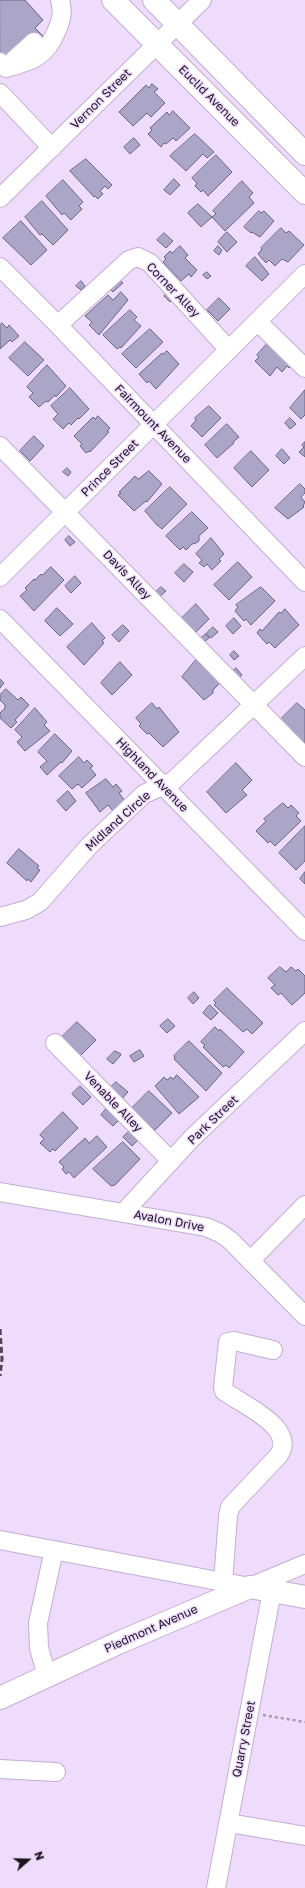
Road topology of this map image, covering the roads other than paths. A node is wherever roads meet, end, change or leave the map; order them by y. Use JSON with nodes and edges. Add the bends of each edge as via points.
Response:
{"nodes":[{"id":1,"x":60,"y":0,"type":"edge"},
{"id":2,"x":113,"y":0,"type":"edge"},
{"id":3,"x":154,"y":0,"type":"edge"},
{"id":4,"x":202,"y":0,"type":"edge"},
{"id":5,"x":61,"y":20,"type":"junction"},
{"id":6,"x":178,"y":24,"type":"junction"},
{"id":7,"x":157,"y":44,"type":"junction"},
{"id":8,"x":3,"y":65,"type":"edge"},
{"id":9,"x":0,"y":93,"type":"edge"},
{"id":10,"x":52,"y":148,"type":"junction"},
{"id":11,"x":305,"y":154,"type":"edge"},
{"id":12,"x":305,"y":193,"type":"edge"},
{"id":13,"x":0,"y":198,"type":"edge"},
{"id":14,"x":0,"y":267,"type":"edge"},
{"id":15,"x":305,"y":274,"type":"edge"},
{"id":16,"x":258,"y":322,"type":"junction"},
{"id":17,"x":58,"y":325,"type":"junction"},
{"id":18,"x":229,"y":350,"type":"junction"},
{"id":19,"x":305,"y":368,"type":"edge"},
{"id":20,"x":154,"y":425,"type":"junction"},
{"id":21,"x":0,"y":446,"type":"edge"},
{"id":22,"x":66,"y":513,"type":"junction"},
{"id":23,"x":0,"y":577,"type":"edge"},
{"id":24,"x":305,"y":582,"type":"edge"},
{"id":25,"x":0,"y":619,"type":"edge"},
{"id":26,"x":305,"y":656,"type":"edge"},
{"id":27,"x":254,"y":705,"type":"junction"},
{"id":28,"x":305,"y":757,"type":"edge"},
{"id":29,"x":162,"y":786,"type":"junction"},
{"id":30,"x":0,"y":917,"type":"edge"},
{"id":31,"x":305,"y":931,"type":"edge"},
{"id":32,"x":305,"y":1030,"type":"edge"},
{"id":33,"x":55,"y":1043,"type":"dead end"},
{"id":34,"x":171,"y":1161,"type":"junction"},
{"id":35,"x":4,"y":1193,"type":"edge"},
{"id":36,"x":305,"y":1205,"type":"edge"},
{"id":37,"x":124,"y":1212,"type":"junction"},
{"id":38,"x":250,"y":1261,"type":"junction"},
{"id":39,"x":305,"y":1316,"type":"edge"},
{"id":40,"x":273,"y":1350,"type":"dead end"},
{"id":41,"x":0,"y":1540,"type":"edge"},
{"id":42,"x":54,"y":1550,"type":"junction"},
{"id":43,"x":305,"y":1564,"type":"edge"},
{"id":44,"x":223,"y":1582,"type":"junction"},
{"id":45,"x":250,"y":1587,"type":"junction"},
{"id":46,"x":272,"y":1591,"type":"junction"},
{"id":47,"x":305,"y":1597,"type":"edge"},
{"id":48,"x":47,"y":1676,"type":"junction"},
{"id":49,"x":0,"y":1698,"type":"edge"},
{"id":50,"x":0,"y":1769,"type":"edge"},
{"id":51,"x":56,"y":1772,"type":"dead end"},
{"id":52,"x":229,"y":1823,"type":"junction"},
{"id":53,"x":305,"y":1836,"type":"edge"},
{"id":54,"x":216,"y":1888,"type":"edge"}],
"edges":[{"from":1,"to":5,"type":"street"},
{"from":2,"to":7,"type":"main road","name":"Euclid Avenue"},
{"from":3,"to":6,"type":"main road"},
{"from":4,"to":6,"type":"street","name":"Vernon Street"},
{"from":5,"to":8,"type":"street"},
{"from":5,"to":8,"type":"street","via":[[51,45],[44,52],[25,63]]},
{"from":6,"to":7,"type":"street","name":"Vernon Street"},
{"from":6,"to":11,"type":"main road"},
{"from":7,"to":10,"type":"street","name":"Vernon Street"},
{"from":7,"to":12,"type":"main road","name":"Euclid Avenue"},
{"from":9,"to":10,"type":"street"},
{"from":10,"to":13,"type":"street","name":"Vernon Street"},
{"from":14,"to":17,"type":"street","name":"Fairmount Avenue"},
{"from":15,"to":16,"type":"street","name":"Prince Street"},
{"from":16,"to":18,"type":"street","name":"Prince Street"},
{"from":16,"to":19,"type":"street"},
{"from":17,"to":18,"type":"street","name":"Corner Alley","via":[[129,260],[138,257],[150,263]]},
{"from":17,"to":20,"type":"street","name":"Fairmount Avenue"},
{"from":18,"to":20,"type":"street","name":"Prince Street"},
{"from":20,"to":22,"type":"street","name":"Prince Street"},
{"from":20,"to":24,"type":"street","name":"Fairmount Avenue"},
{"from":21,"to":22,"type":"street","name":"Davis Alley"},
{"from":22,"to":23,"type":"street","name":"Prince Street"},
{"from":22,"to":27,"type":"street","name":"Davis Alley"},
{"from":25,"to":29,"type":"street","name":"Highland Avenue"},
{"from":26,"to":27,"type":"street","name":"Midland Circle"},
{"from":27,"to":28,"type":"street","name":"Davis Alley"},
{"from":27,"to":29,"type":"street","name":"Midland Circle","via":[[173,781]]},
{"from":29,"to":30,"type":"street","name":"Midland Circle","via":[[144,794],[89,846],[40,902],[26,910]]},
{"from":29,"to":31,"type":"street","name":"Highland Avenue"},
{"from":32,"to":34,"type":"street","name":"Park Street"},
{"from":33,"to":34,"type":"street","name":"Venable Alley"},
{"from":34,"to":37,"type":"street","name":"Park Street"},
{"from":35,"to":37,"type":"street","name":"Avalon Drive"},
{"from":36,"to":38,"type":"street"},
{"from":37,"to":38,"type":"street","name":"Avalon Drive","via":[[206,1227],[230,1240]]},
{"from":38,"to":39,"type":"street","name":"Avalon Drive"},
{"from":40,"to":44,"type":"street","via":[[234,1341],[228,1342],[224,1391],[272,1423],[283,1442],[283,1449],[230,1507]]},
{"from":41,"to":42,"type":"street"},
{"from":42,"to":44,"type":"street"},
{"from":42,"to":48,"type":"street","via":[[38,1623],[39,1648]]},
{"from":43,"to":45,"type":"street","name":"Piedmont Avenue"},
{"from":44,"to":45,"type":"street"},
{"from":45,"to":46,"type":"main road"},
{"from":45,"to":48,"type":"main road","name":"Piedmont Avenue"},
{"from":46,"to":47,"type":"main road"},
{"from":46,"to":52,"type":"street","name":"Quarry Street"},
{"from":48,"to":49,"type":"main road","name":"Piedmont Avenue"},
{"from":50,"to":51,"type":"street"},
{"from":52,"to":53,"type":"street"},
{"from":52,"to":54,"type":"street","name":"Quarry Street"}]}
